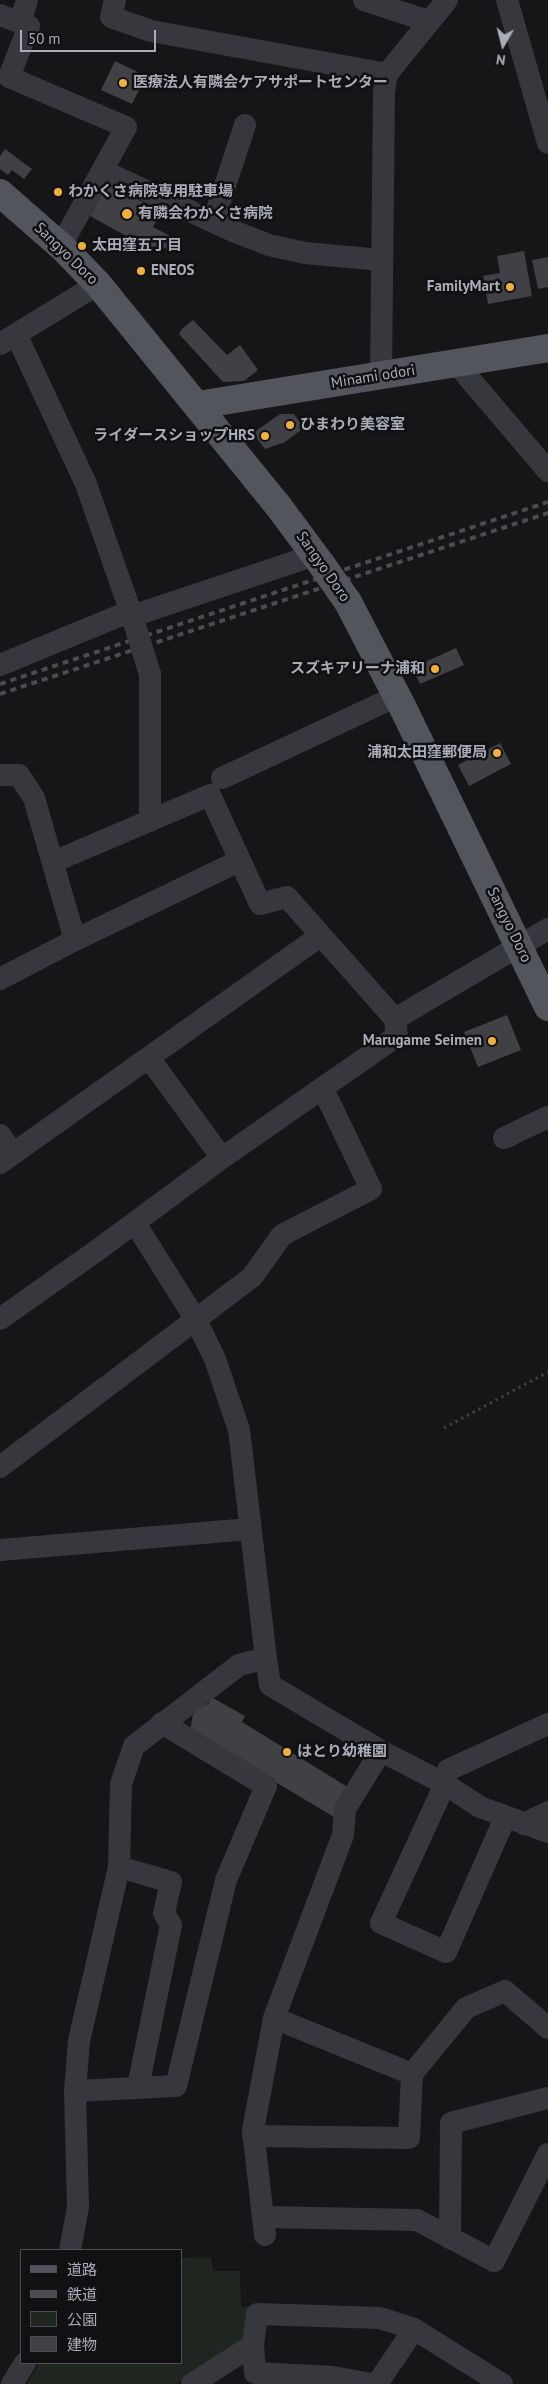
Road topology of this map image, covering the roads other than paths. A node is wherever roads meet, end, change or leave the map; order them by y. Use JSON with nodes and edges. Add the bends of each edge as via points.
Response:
{"nodes":[{"id":1,"x":27,"y":0,"type":"edge"},
{"id":2,"x":115,"y":0,"type":"edge"},
{"id":3,"x":364,"y":0,"type":"edge"},
{"id":4,"x":447,"y":0,"type":"edge"},
{"id":5,"x":507,"y":0,"type":"edge"},
{"id":6,"x":10,"y":19,"type":"edge"},
{"id":7,"x":428,"y":21,"type":"junction"},
{"id":8,"x":387,"y":74,"type":"junction"},
{"id":9,"x":245,"y":125,"type":"dead end"},
{"id":10,"x":548,"y":143,"type":"edge"},
{"id":11,"x":103,"y":172,"type":"junction"},
{"id":12,"x":0,"y":193,"type":"edge"},
{"id":13,"x":213,"y":222,"type":"junction"},
{"id":14,"x":61,"y":246,"type":"junction"},
{"id":15,"x":381,"y":260,"type":"junction"},
{"id":16,"x":98,"y":284,"type":"junction"},
{"id":17,"x":8,"y":339,"type":"edge"},
{"id":18,"x":548,"y":348,"type":"edge"},
{"id":19,"x":457,"y":364,"type":"junction"},
{"id":20,"x":381,"y":376,"type":"junction"},
{"id":21,"x":198,"y":405,"type":"junction"},
{"id":22,"x":548,"y":470,"type":"edge"},
{"id":23,"x":319,"y":560,"type":"junction"},
{"id":24,"x":132,"y":616,"type":"junction"},
{"id":25,"x":0,"y":665,"type":"edge"},
{"id":26,"x":397,"y":696,"type":"junction"},
{"id":27,"x":0,"y":775,"type":"edge"},
{"id":28,"x":222,"y":778,"type":"dead end"},
{"id":29,"x":150,"y":821,"type":"junction"},
{"id":30,"x":239,"y":861,"type":"junction"},
{"id":31,"x":53,"y":862,"type":"junction"},
{"id":32,"x":548,"y":929,"type":"edge"},
{"id":33,"x":320,"y":936,"type":"junction"},
{"id":34,"x":75,"y":940,"type":"junction"},
{"id":35,"x":520,"y":947,"type":"junction"},
{"id":36,"x":0,"y":979,"type":"edge"},
{"id":37,"x":548,"y":1007,"type":"edge"},
{"id":38,"x":396,"y":1028,"type":"junction"},
{"id":39,"x":149,"y":1058,"type":"junction"},
{"id":40,"x":323,"y":1089,"type":"junction"},
{"id":41,"x":548,"y":1117,"type":"edge"},
{"id":42,"x":0,"y":1135,"type":"edge"},
{"id":43,"x":504,"y":1138,"type":"dead end"},
{"id":44,"x":222,"y":1158,"type":"junction"},
{"id":45,"x":6,"y":1159,"type":"edge"},
{"id":46,"x":135,"y":1223,"type":"junction"},
{"id":47,"x":0,"y":1319,"type":"edge"},
{"id":48,"x":196,"y":1320,"type":"junction"},
{"id":49,"x":0,"y":1468,"type":"edge"},
{"id":50,"x":250,"y":1528,"type":"junction"},
{"id":51,"x":0,"y":1550,"type":"edge"},
{"id":52,"x":266,"y":1658,"type":"junction"},
{"id":53,"x":162,"y":1723,"type":"junction"},
{"id":54,"x":548,"y":1724,"type":"edge"},
{"id":55,"x":381,"y":1751,"type":"junction"},
{"id":56,"x":445,"y":1784,"type":"junction"},
{"id":57,"x":548,"y":1812,"type":"edge"},
{"id":58,"x":514,"y":1821,"type":"junction"},
{"id":59,"x":548,"y":1832,"type":"edge"},
{"id":60,"x":119,"y":1867,"type":"junction"},
{"id":61,"x":274,"y":2018,"type":"junction"},
{"id":62,"x":548,"y":2028,"type":"edge"},
{"id":63,"x":412,"y":2074,"type":"junction"},
{"id":64,"x":138,"y":2087,"type":"junction"},
{"id":65,"x":75,"y":2090,"type":"junction"},
{"id":66,"x":548,"y":2098,"type":"edge"},
{"id":67,"x":253,"y":2136,"type":"junction"},
{"id":68,"x":548,"y":2154,"type":"edge"},
{"id":69,"x":450,"y":2238,"type":"junction"},
{"id":70,"x":70,"y":2249,"type":"edge"},
{"id":71,"x":414,"y":2329,"type":"junction"},
{"id":72,"x":253,"y":2345,"type":"junction"},
{"id":73,"x":24,"y":2364,"type":"edge"},
{"id":74,"x":12,"y":2384,"type":"edge"},
{"id":75,"x":192,"y":2384,"type":"edge"},
{"id":76,"x":371,"y":2384,"type":"edge"},
{"id":77,"x":377,"y":2384,"type":"edge"},
{"id":78,"x":502,"y":2384,"type":"edge"}],
"edges":[{"from":1,"to":6,"type":"street"},
{"from":2,"to":8,"type":"street","via":[[111,17],[151,31]]},
{"from":3,"to":7,"type":"street"},
{"from":4,"to":7,"type":"street"},
{"from":5,"to":10,"type":"street"},
{"from":6,"to":11,"type":"street","via":[[28,26],[9,77],[126,127]]},
{"from":7,"to":8,"type":"street"},
{"from":8,"to":15,"type":"street"},
{"from":9,"to":13,"type":"street"},
{"from":11,"to":13,"type":"street"},
{"from":11,"to":14,"type":"street"},
{"from":12,"to":14,"type":"main road","name":"Sangyo Doro"},
{"from":13,"to":15,"type":"street","via":[[269,245]]},
{"from":14,"to":16,"type":"main road","name":"Sangyo Doro"},
{"from":15,"to":20,"type":"street"},
{"from":16,"to":17,"type":"street"},
{"from":16,"to":21,"type":"main road","name":"Sangyo Doro"},
{"from":17,"to":24,"type":"street","via":[[86,484]]},
{"from":18,"to":19,"type":"main road","name":"Minami odori"},
{"from":19,"to":20,"type":"main road","name":"Minami odori"},
{"from":19,"to":22,"type":"street"},
{"from":20,"to":21,"type":"main road","name":"Minami odori"},
{"from":21,"to":23,"type":"main road","name":"Sangyo Doro"},
{"from":23,"to":24,"type":"street"},
{"from":23,"to":26,"type":"main road","name":"Sangyo Doro","bridge":true,"via":[[348,602]]},
{"from":24,"to":25,"type":"street","via":[[121,615]]},
{"from":24,"to":29,"type":"street","bridge":true,"via":[[150,674]]},
{"from":26,"to":28,"type":"street"},
{"from":26,"to":35,"type":"main road","name":"Sangyo Doro"},
{"from":27,"to":31,"type":"street","via":[[19,774],[34,798]]},
{"from":29,"to":30,"type":"street","via":[[210,795]]},
{"from":29,"to":31,"type":"street"},
{"from":30,"to":33,"type":"street","via":[[260,904],[287,897]]},
{"from":30,"to":34,"type":"street"},
{"from":31,"to":34,"type":"street"},
{"from":32,"to":35,"type":"street"},
{"from":33,"to":38,"type":"street"},
{"from":33,"to":39,"type":"street"},
{"from":34,"to":36,"type":"street"},
{"from":35,"to":37,"type":"main road","name":"Sangyo Doro"},
{"from":35,"to":38,"type":"street"},
{"from":38,"to":40,"type":"street"},
{"from":39,"to":44,"type":"street"},
{"from":39,"to":45,"type":"street"},
{"from":40,"to":44,"type":"street"},
{"from":40,"to":48,"type":"street","via":[[371,1189],[282,1235],[252,1277]]},
{"from":41,"to":43,"type":"street"},
{"from":42,"to":45,"type":"street"},
{"from":44,"to":46,"type":"street"},
{"from":46,"to":47,"type":"street"},
{"from":46,"to":48,"type":"street"},
{"from":48,"to":49,"type":"street"},
{"from":48,"to":50,"type":"street","via":[[215,1359],[239,1430]]},
{"from":50,"to":51,"type":"street"},
{"from":50,"to":52,"type":"street"},
{"from":52,"to":53,"type":"street","via":[[239,1665]]},
{"from":52,"to":55,"type":"street","via":[[270,1685]]},
{"from":53,"to":60,"type":"street","via":[[134,1746],[121,1784]]},
{"from":53,"to":64,"type":"street","via":[[266,1786],[226,1880],[176,2086]]},
{"from":54,"to":56,"type":"street","via":[[448,1770]]},
{"from":55,"to":56,"type":"street"},
{"from":55,"to":61,"type":"street","via":[[345,1809],[343,1835]]},
{"from":56,"to":58,"type":"street","via":[[480,1807]]},
{"from":56,"to":58,"type":"street","via":[[381,1923],[446,1952]]},
{"from":57,"to":58,"type":"street"},
{"from":58,"to":59,"type":"street"},
{"from":60,"to":64,"type":"street","via":[[171,1882],[164,1913],[171,1925]]},
{"from":60,"to":65,"type":"street","via":[[79,2041]]},
{"from":61,"to":63,"type":"street"},
{"from":61,"to":67,"type":"street"},
{"from":62,"to":63,"type":"street","via":[[505,1991],[466,2008]]},
{"from":63,"to":67,"type":"street","via":[[409,2138]]},
{"from":64,"to":65,"type":"street"},
{"from":65,"to":70,"type":"street","via":[[78,2207]]},
{"from":66,"to":69,"type":"street","via":[[451,2123]]},
{"from":67,"to":69,"type":"street","via":[[264,2226],[417,2220]]},
{"from":68,"to":69,"type":"street","via":[[494,2261]]},
{"from":71,"to":72,"type":"street","via":[[380,2318],[257,2314]]},
{"from":71,"to":77,"type":"street"},
{"from":71,"to":78,"type":"street"},
{"from":72,"to":75,"type":"street"},
{"from":72,"to":76,"type":"street","via":[[254,2374],[333,2377]]},
{"from":73,"to":74,"type":"street"}]}
